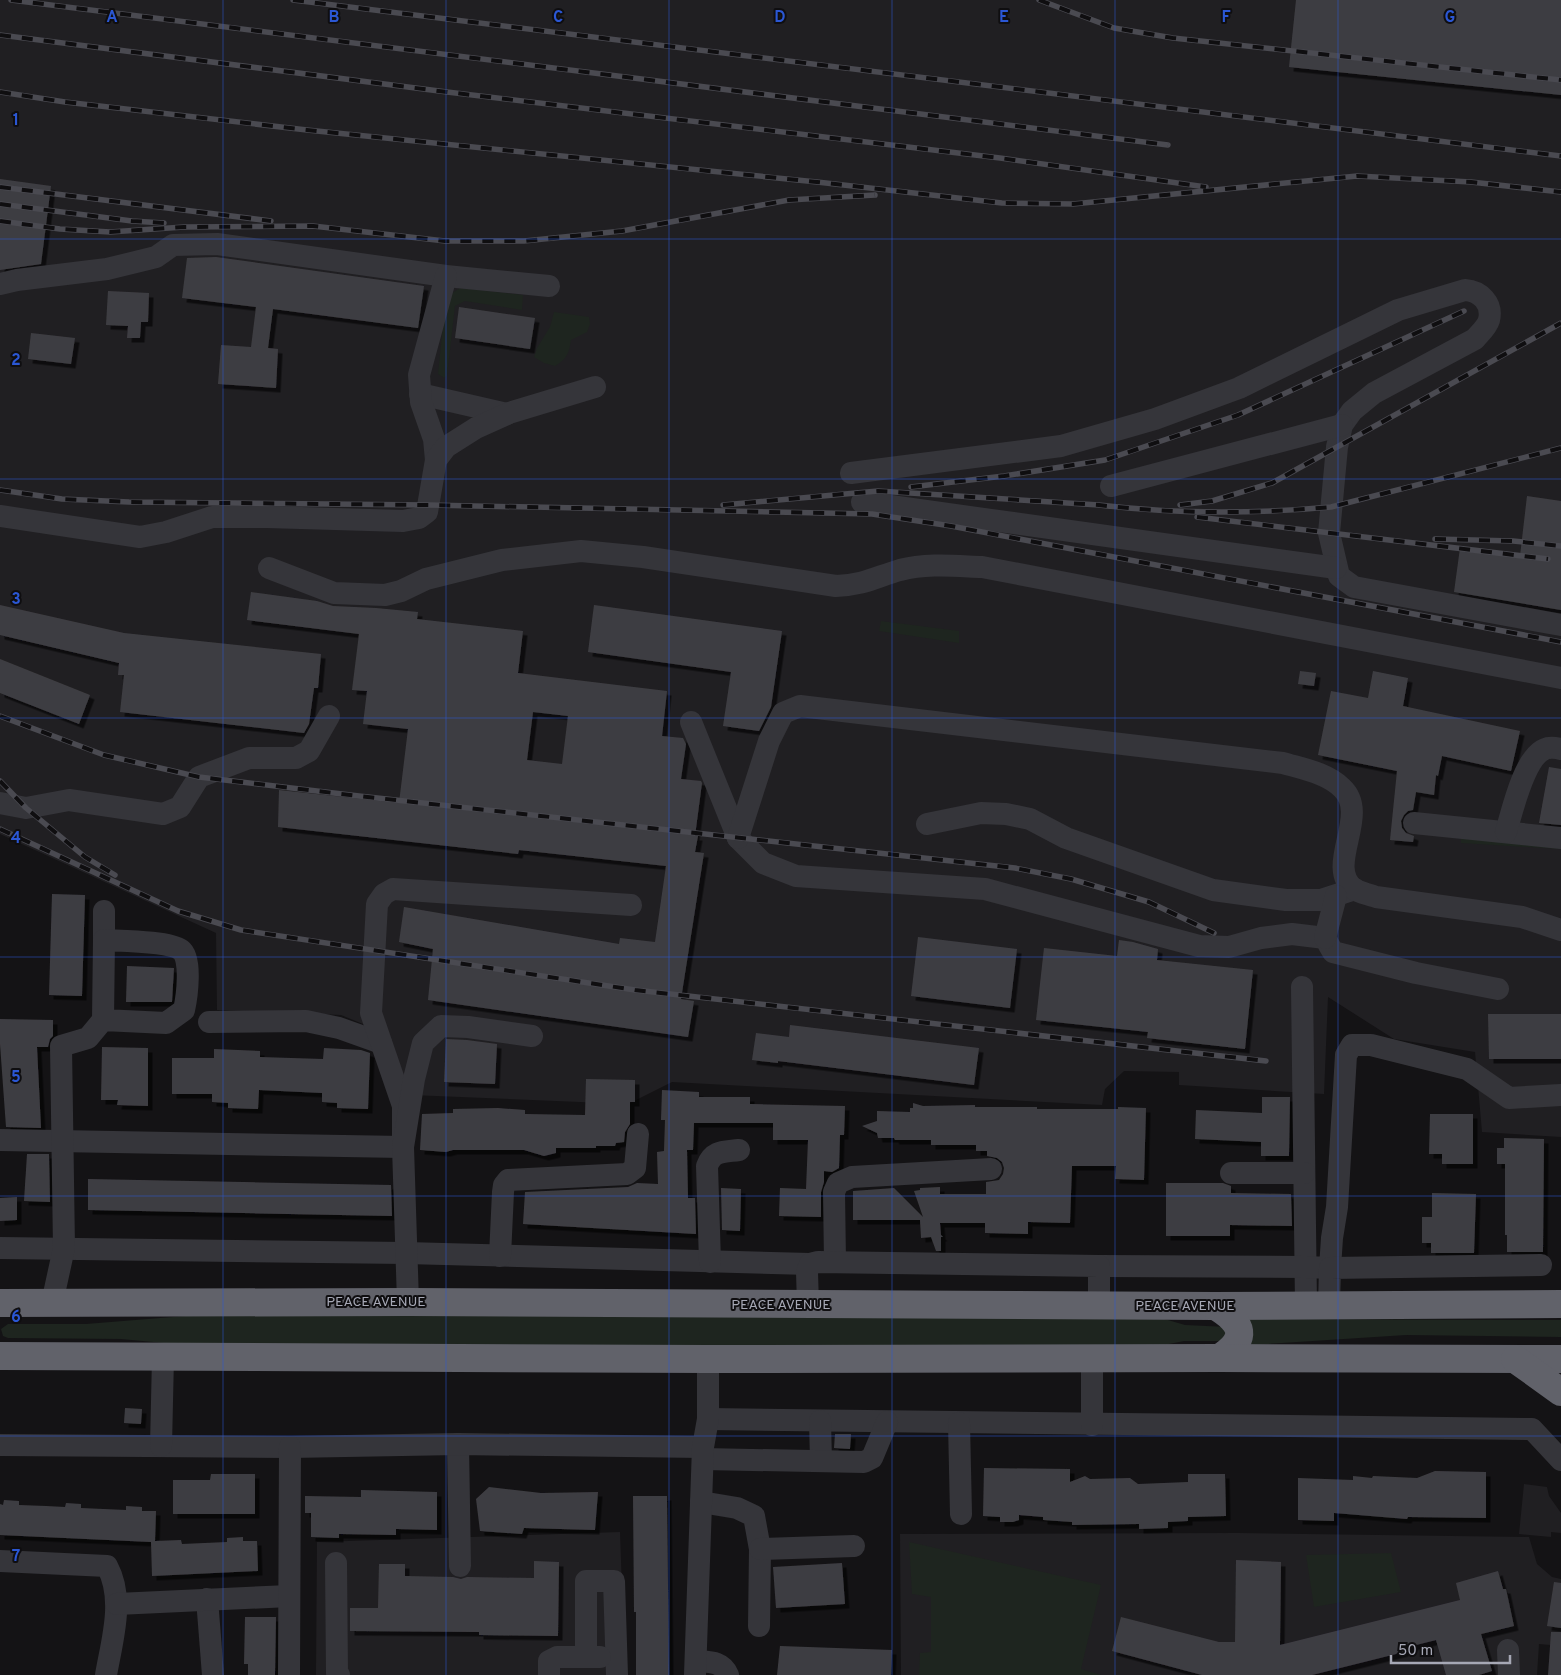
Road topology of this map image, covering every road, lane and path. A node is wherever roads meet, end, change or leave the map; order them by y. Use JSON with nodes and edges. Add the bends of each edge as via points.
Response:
{"nodes":[{"id":1,"x":446,"y":276,"type":"junction"},
{"id":2,"x":0,"y":284,"type":"edge"},
{"id":3,"x":549,"y":286,"type":"dead end"},
{"id":4,"x":595,"y":387,"type":"dead end"},
{"id":5,"x":420,"y":394,"type":"junction"},
{"id":6,"x":507,"y":414,"type":"junction"},
{"id":7,"x":1342,"y":425,"type":"junction"},
{"id":8,"x":436,"y":460,"type":"junction"},
{"id":9,"x":851,"y":473,"type":"dead end"},
{"id":10,"x":1111,"y":486,"type":"dead end"},
{"id":11,"x":862,"y":502,"type":"dead end"},
{"id":12,"x":0,"y":516,"type":"edge"},
{"id":13,"x":269,"y":568,"type":"dead end"},
{"id":14,"x":1336,"y":568,"type":"junction"},
{"id":15,"x":1561,"y":625,"type":"edge"},
{"id":16,"x":1561,"y":678,"type":"edge"},
{"id":17,"x":329,"y":716,"type":"dead end"},
{"id":18,"x":690,"y":722,"type":"dead end"},
{"id":19,"x":1561,"y":749,"type":"edge"},
{"id":20,"x":0,"y":802,"type":"edge"},
{"id":21,"x":1414,"y":823,"type":"dead end"},
{"id":22,"x":927,"y":824,"type":"dead end"},
{"id":23,"x":1506,"y":832,"type":"junction"},
{"id":24,"x":738,"y":838,"type":"junction"},
{"id":25,"x":1561,"y":838,"type":"edge"},
{"id":26,"x":1345,"y":893,"type":"junction"},
{"id":27,"x":631,"y":905,"type":"dead end"},
{"id":28,"x":104,"y":911,"type":"dead end"},
{"id":29,"x":1561,"y":930,"type":"edge"},
{"id":30,"x":1325,"y":938,"type":"junction"},
{"id":31,"x":104,"y":940,"type":"junction"},
{"id":32,"x":1302,"y":987,"type":"dead end"},
{"id":33,"x":1498,"y":989,"type":"dead end"},
{"id":34,"x":102,"y":1020,"type":"junction"},
{"id":35,"x":209,"y":1022,"type":"dead end"},
{"id":36,"x":532,"y":1036,"type":"dead end"},
{"id":37,"x":381,"y":1043,"type":"junction"},
{"id":38,"x":1561,"y":1095,"type":"edge"},
{"id":39,"x":638,"y":1134,"type":"dead end"},
{"id":40,"x":0,"y":1140,"type":"edge"},
{"id":41,"x":64,"y":1141,"type":"junction"},
{"id":42,"x":403,"y":1147,"type":"junction"},
{"id":43,"x":739,"y":1150,"type":"dead end"},
{"id":44,"x":991,"y":1169,"type":"dead end"},
{"id":45,"x":1231,"y":1173,"type":"dead end"},
{"id":46,"x":1304,"y":1173,"type":"junction"},
{"id":47,"x":0,"y":1248,"type":"edge"},
{"id":48,"x":64,"y":1248,"type":"junction"},
{"id":49,"x":406,"y":1253,"type":"junction"},
{"id":50,"x":500,"y":1256,"type":"junction"},
{"id":51,"x":710,"y":1262,"type":"junction"},
{"id":52,"x":835,"y":1262,"type":"junction"},
{"id":53,"x":810,"y":1264,"type":"junction"},
{"id":54,"x":1541,"y":1265,"type":"dead end"},
{"id":55,"x":1099,"y":1266,"type":"junction"},
{"id":56,"x":1306,"y":1267,"type":"junction"},
{"id":57,"x":1330,"y":1268,"type":"junction"},
{"id":58,"x":1553,"y":1300,"type":"edge"},
{"id":59,"x":408,"y":1302,"type":"junction"},
{"id":60,"x":0,"y":1303,"type":"edge"},
{"id":61,"x":52,"y":1303,"type":"junction"},
{"id":62,"x":808,"y":1305,"type":"junction"},
{"id":63,"x":1318,"y":1305,"type":"junction"},
{"id":64,"x":1099,"y":1306,"type":"junction"},
{"id":65,"x":1215,"y":1306,"type":"junction"},
{"id":66,"x":0,"y":1356,"type":"edge"},
{"id":67,"x":163,"y":1357,"type":"junction"},
{"id":68,"x":1092,"y":1358,"type":"junction"},
{"id":69,"x":1219,"y":1358,"type":"junction"},
{"id":70,"x":708,"y":1359,"type":"junction"},
{"id":71,"x":1515,"y":1359,"type":"junction"},
{"id":72,"x":1561,"y":1359,"type":"edge"},
{"id":73,"x":1561,"y":1392,"type":"edge"},
{"id":74,"x":708,"y":1419,"type":"junction"},
{"id":75,"x":820,"y":1421,"type":"junction"},
{"id":76,"x":887,"y":1422,"type":"junction"},
{"id":77,"x":959,"y":1423,"type":"junction"},
{"id":78,"x":1092,"y":1425,"type":"junction"},
{"id":79,"x":458,"y":1444,"type":"junction"},
{"id":80,"x":0,"y":1445,"type":"edge"},
{"id":81,"x":161,"y":1446,"type":"junction"},
{"id":82,"x":290,"y":1446,"type":"junction"},
{"id":83,"x":703,"y":1453,"type":"junction"},
{"id":84,"x":1561,"y":1460,"type":"edge"},
{"id":85,"x":821,"y":1461,"type":"junction"},
{"id":86,"x":701,"y":1502,"type":"junction"},
{"id":87,"x":961,"y":1514,"type":"dead end"},
{"id":88,"x":854,"y":1546,"type":"dead end"},
{"id":89,"x":760,"y":1549,"type":"junction"},
{"id":90,"x":0,"y":1561,"type":"edge"},
{"id":91,"x":336,"y":1563,"type":"dead end"},
{"id":92,"x":460,"y":1566,"type":"dead end"},
{"id":93,"x":290,"y":1596,"type":"junction"},
{"id":94,"x":207,"y":1600,"type":"junction"},
{"id":95,"x":117,"y":1604,"type":"junction"},
{"id":96,"x":759,"y":1626,"type":"dead end"},
{"id":97,"x":1508,"y":1650,"type":"dead end"},
{"id":98,"x":586,"y":1657,"type":"junction"},
{"id":99,"x":617,"y":1666,"type":"edge"},
{"id":100,"x":696,"y":1668,"type":"edge"},
{"id":101,"x":106,"y":1675,"type":"edge"},
{"id":102,"x":214,"y":1675,"type":"edge"},
{"id":103,"x":289,"y":1675,"type":"edge"},
{"id":104,"x":339,"y":1675,"type":"edge"},
{"id":105,"x":548,"y":1675,"type":"edge"},
{"id":106,"x":728,"y":1675,"type":"edge"},
{"id":107,"x":1509,"y":1675,"type":"edge"}],
"edges":[{"from":1,"to":2,"type":"street","via":[[217,244],[172,245],[156,257],[107,269]]},
{"from":1,"to":3,"type":"street"},
{"from":1,"to":5,"type":"street","via":[[419,375]]},
{"from":4,"to":6,"type":"street"},
{"from":5,"to":6,"type":"street"},
{"from":5,"to":8,"type":"street","via":[[434,439]]},
{"from":6,"to":8,"type":"street","via":[[446,447]]},
{"from":7,"to":9,"type":"street","via":[[1352,411],[1374,393],[1475,339],[1489,319],[1490,310],[1480,294],[1465,290],[1398,310],[1239,388],[1155,419],[1060,446]]},
{"from":7,"to":10,"type":"street"},
{"from":7,"to":14,"type":"street","via":[[1329,533]]},
{"from":8,"to":12,"type":"street","via":[[427,512],[419,518],[212,517],[140,537]]},
{"from":11,"to":14,"type":"street"},
{"from":13,"to":16,"type":"street","via":[[334,594],[385,595],[426,579],[502,560],[581,551],[836,586],[854,585],[929,565],[982,567]]},
{"from":14,"to":15,"type":"street","via":[[1354,588]]},
{"from":17,"to":20,"type":"street","via":[[309,751],[296,758],[249,758],[199,777],[180,807],[163,814],[69,800],[26,808]]},
{"from":18,"to":24,"type":"street"},
{"from":19,"to":23,"type":"street","via":[[1546,749],[1526,770]]},
{"from":21,"to":23,"type":"street"},
{"from":22,"to":26,"type":"street","via":[[981,813],[1006,814],[1030,819],[1066,838],[1213,890],[1286,900],[1321,900]]},
{"from":23,"to":25,"type":"street"},
{"from":24,"to":26,"type":"street","via":[[769,741],[783,713],[800,706],[1283,763],[1330,778],[1344,789],[1352,804],[1345,852],[1344,869],[1349,882]]},
{"from":24,"to":30,"type":"street","via":[[763,863],[796,876],[985,889],[1199,946],[1229,947],[1292,934]]},
{"from":26,"to":29,"type":"street","via":[[1522,917]]},
{"from":26,"to":30,"type":"street"},
{"from":27,"to":37,"type":"street","via":[[393,889],[384,894],[377,904],[371,1013]]},
{"from":28,"to":31,"type":"street"},
{"from":30,"to":33,"type":"street","via":[[1333,952]]},
{"from":31,"to":34,"type":"street"},
{"from":31,"to":34,"type":"street","via":[[168,945],[182,950],[187,960],[187,997],[184,1010],[166,1023]]},
{"from":32,"to":46,"type":"street"},
{"from":34,"to":41,"type":"street","via":[[88,1038],[62,1046]]},
{"from":35,"to":37,"type":"street","via":[[306,1021],[339,1028]]},
{"from":36,"to":42,"type":"street","via":[[441,1026],[423,1043]]},
{"from":37,"to":42,"type":"street","via":[[403,1106]]},
{"from":38,"to":57,"type":"street","via":[[1509,1098],[1467,1069],[1371,1045],[1352,1045],[1346,1055]]},
{"from":39,"to":50,"type":"street","via":[[635,1168],[626,1174],[508,1180],[503,1192]]},
{"from":40,"to":41,"type":"street"},
{"from":41,"to":42,"type":"street"},
{"from":41,"to":48,"type":"street"},
{"from":42,"to":49,"type":"street"},
{"from":43,"to":51,"type":"street","via":[[712,1156],[707,1166]]},
{"from":44,"to":52,"type":"street","via":[[852,1177],[838,1183],[834,1192]]},
{"from":45,"to":46,"type":"street"},
{"from":46,"to":56,"type":"street"},
{"from":47,"to":48,"type":"street"},
{"from":48,"to":49,"type":"street"},
{"from":48,"to":61,"type":"street"},
{"from":49,"to":50,"type":"street"},
{"from":49,"to":59,"type":"street"},
{"from":50,"to":51,"type":"street"},
{"from":51,"to":53,"type":"street"},
{"from":52,"to":53,"type":"street"},
{"from":52,"to":55,"type":"street"},
{"from":53,"to":62,"type":"street","via":[[807,1272]]},
{"from":54,"to":57,"type":"street"},
{"from":55,"to":56,"type":"street"},
{"from":55,"to":64,"type":"street"},
{"from":56,"to":57,"type":"street"},
{"from":56,"to":63,"type":"street"},
{"from":57,"to":63,"type":"street"},
{"from":58,"to":63,"type":"highway","name":"PEACE AVENUE"},
{"from":59,"to":61,"type":"highway","name":"PEACE AVENUE"},
{"from":59,"to":62,"type":"highway","name":"PEACE AVENUE"},
{"from":60,"to":61,"type":"highway","name":"PEACE AVENUE"},
{"from":62,"to":64,"type":"highway","name":"PEACE AVENUE"},
{"from":63,"to":65,"type":"highway","name":"PEACE AVENUE"},
{"from":64,"to":65,"type":"highway","name":"PEACE AVENUE"},
{"from":65,"to":69,"type":"highway","via":[[1234,1318],[1239,1331],[1234,1347]]},
{"from":66,"to":67,"type":"highway"},
{"from":67,"to":70,"type":"highway"},
{"from":67,"to":81,"type":"street"},
{"from":68,"to":69,"type":"highway"},
{"from":68,"to":70,"type":"highway"},
{"from":68,"to":78,"type":"street"},
{"from":69,"to":71,"type":"highway"},
{"from":70,"to":74,"type":"street"},
{"from":71,"to":72,"type":"highway"},
{"from":71,"to":73,"type":"highway"},
{"from":74,"to":75,"type":"street"},
{"from":74,"to":83,"type":"street"},
{"from":75,"to":76,"type":"street"},
{"from":75,"to":85,"type":"street"},
{"from":76,"to":77,"type":"street"},
{"from":76,"to":85,"type":"street","via":[[872,1458],[864,1462]]},
{"from":77,"to":78,"type":"street"},
{"from":77,"to":87,"type":"street"},
{"from":78,"to":84,"type":"street","via":[[1532,1429]]},
{"from":79,"to":82,"type":"street"},
{"from":79,"to":83,"type":"street"},
{"from":79,"to":92,"type":"street"},
{"from":80,"to":81,"type":"street"},
{"from":81,"to":82,"type":"street"},
{"from":82,"to":93,"type":"street"},
{"from":83,"to":85,"type":"street"},
{"from":83,"to":86,"type":"street"},
{"from":86,"to":89,"type":"street","via":[[736,1508],[754,1516]]},
{"from":86,"to":100,"type":"street"},
{"from":88,"to":89,"type":"street"},
{"from":89,"to":96,"type":"street"},
{"from":90,"to":95,"type":"street","via":[[107,1566]]},
{"from":91,"to":104,"type":"street"},
{"from":93,"to":94,"type":"street"},
{"from":93,"to":103,"type":"street"},
{"from":94,"to":95,"type":"street"},
{"from":94,"to":102,"type":"street"},
{"from":95,"to":101,"type":"street"},
{"from":97,"to":107,"type":"street"},
{"from":98,"to":99,"type":"street"},
{"from":98,"to":99,"type":"street","via":[[586,1581],[614,1581]]},
{"from":98,"to":105,"type":"street","via":[[557,1657],[549,1662]]},
{"from":100,"to":106,"type":"street","via":[[717,1663]]}]}
